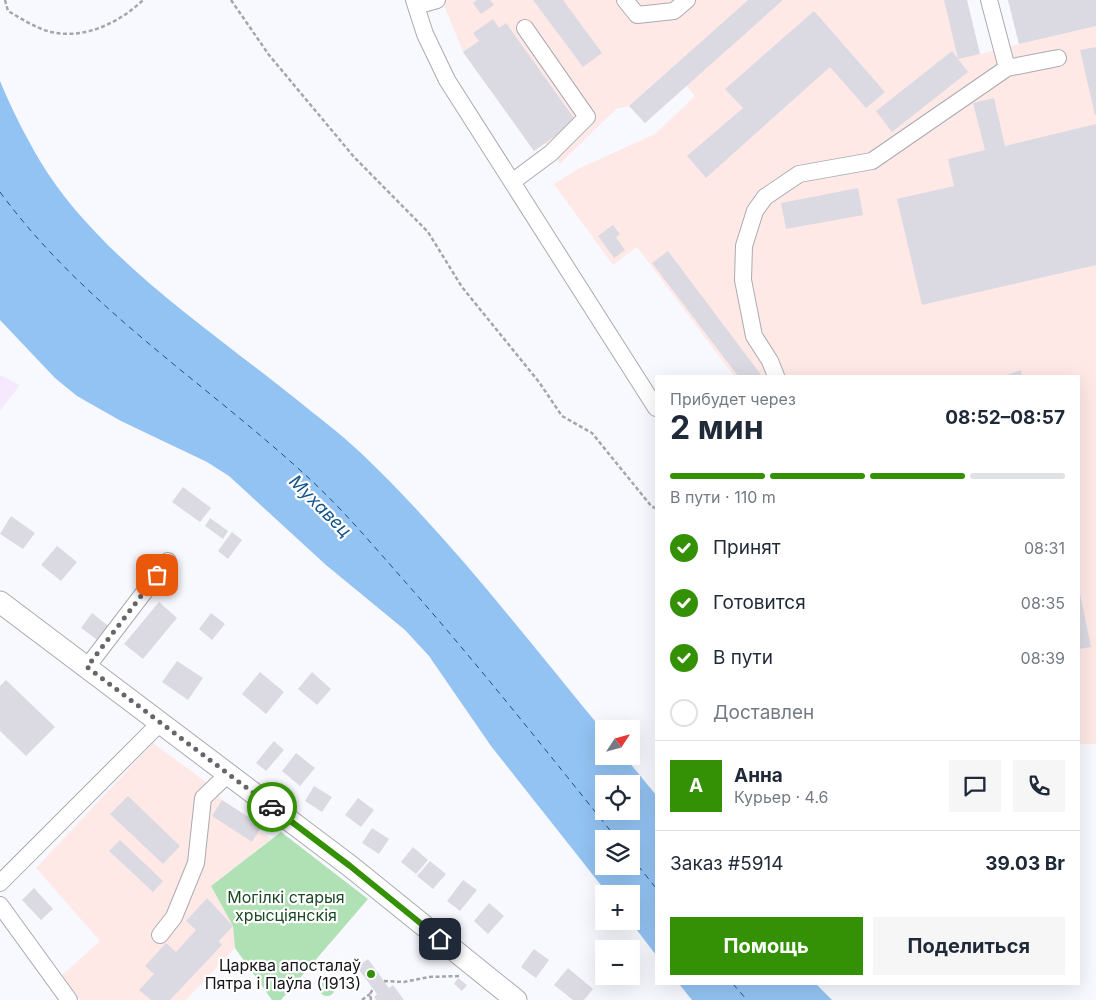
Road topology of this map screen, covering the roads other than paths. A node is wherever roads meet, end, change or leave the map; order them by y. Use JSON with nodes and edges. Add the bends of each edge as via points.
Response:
{"nodes":[{"id":1,"x":437,"y":0,"type":"edge"},
{"id":2,"x":625,"y":0,"type":"edge"},
{"id":3,"x":688,"y":0,"type":"edge"},
{"id":4,"x":989,"y":0,"type":"edge"},
{"id":5,"x":415,"y":3,"type":"edge"},
{"id":6,"x":525,"y":28,"type":"dead end"},
{"id":7,"x":1058,"y":58,"type":"dead end"},
{"id":8,"x":1007,"y":68,"type":"junction"},
{"id":9,"x":512,"y":182,"type":"junction"},
{"id":10,"x":776,"y":375,"type":"edge"},
{"id":11,"x":655,"y":406,"type":"edge"},
{"id":12,"x":168,"y":561,"type":"dead end"},
{"id":13,"x":0,"y":602,"type":"edge"},
{"id":14,"x":87,"y":667,"type":"junction"},
{"id":15,"x":161,"y":722,"type":"junction"},
{"id":16,"x":228,"y":774,"type":"junction"},
{"id":17,"x":0,"y":883,"type":"edge"},
{"id":18,"x":0,"y":905,"type":"edge"},
{"id":19,"x":160,"y":935,"type":"dead end"},
{"id":20,"x":508,"y":998,"type":"edge"},
{"id":21,"x":69,"y":1000,"type":"edge"}],
"edges":[{"from":1,"to":5,"type":"street"},
{"from":2,"to":3,"type":"street","via":[[637,15],[674,11]]},
{"from":4,"to":8,"type":"street"},
{"from":5,"to":9,"type":"street","via":[[446,80]]},
{"from":6,"to":9,"type":"street","via":[[587,117],[551,153]]},
{"from":7,"to":8,"type":"street"},
{"from":8,"to":10,"type":"street","via":[[872,161],[799,174],[765,196],[755,211],[744,246],[743,280],[754,336]]},
{"from":9,"to":11,"type":"street"},
{"from":12,"to":14,"type":"street"},
{"from":13,"to":14,"type":"main road"},
{"from":14,"to":15,"type":"main road"},
{"from":15,"to":16,"type":"main road"},
{"from":15,"to":17,"type":"street"},
{"from":16,"to":19,"type":"street","via":[[203,798],[196,863],[174,917]]},
{"from":16,"to":20,"type":"main road","via":[[350,866]]},
{"from":18,"to":21,"type":"street"}]}
